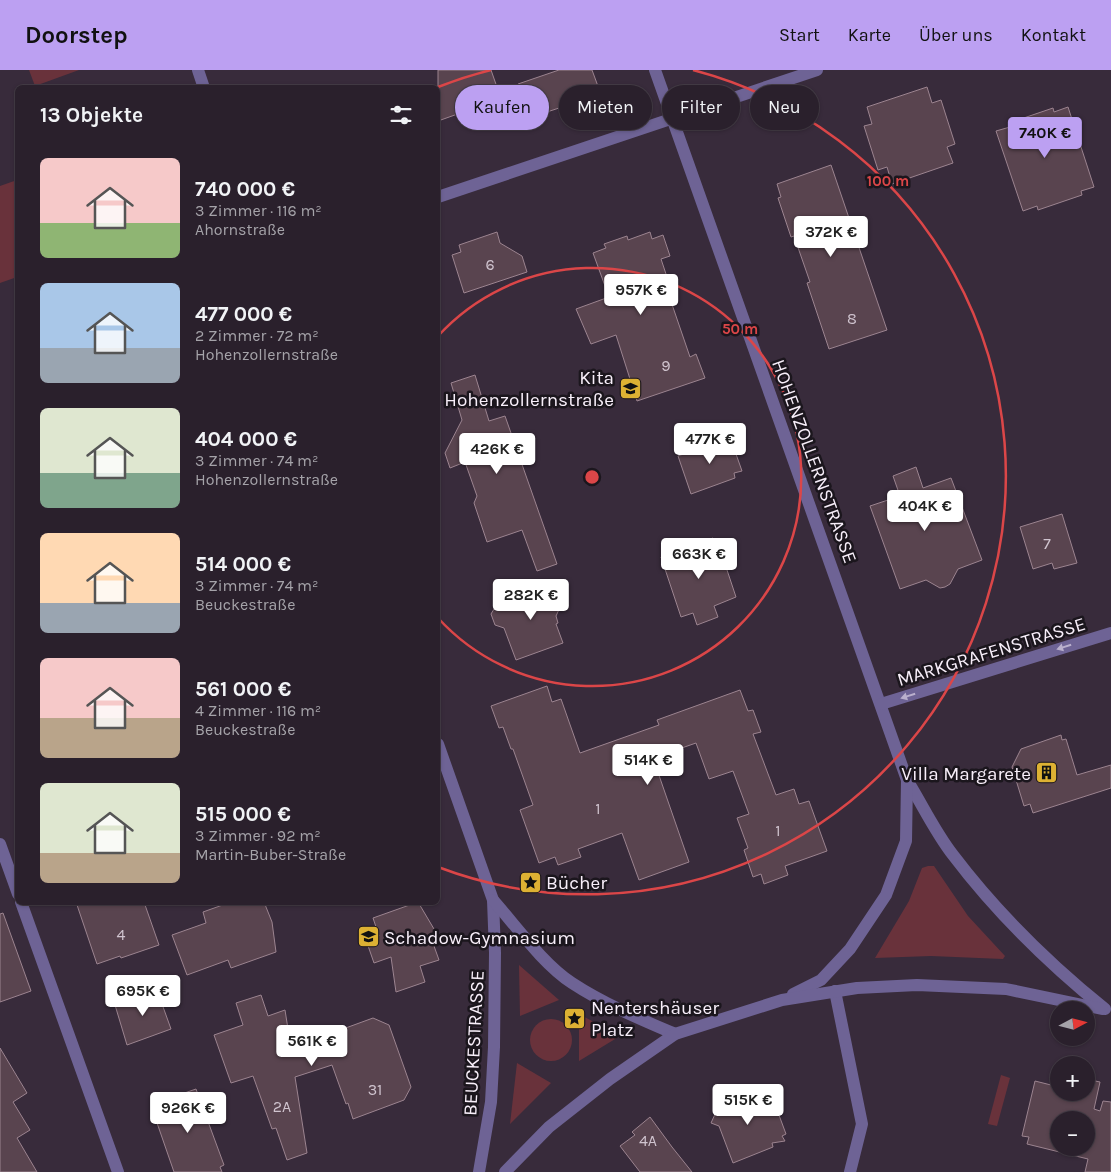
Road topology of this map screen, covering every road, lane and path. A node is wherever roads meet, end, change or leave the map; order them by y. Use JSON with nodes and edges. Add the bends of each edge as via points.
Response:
{"nodes":[{"id":1,"x":198,"y":70,"type":"edge"},
{"id":2,"x":655,"y":70,"type":"edge"},
{"id":3,"x":817,"y":70,"type":"edge"},
{"id":4,"x":203,"y":85,"type":"edge"},
{"id":5,"x":662,"y":90,"type":"edge"},
{"id":6,"x":740,"y":96,"type":"edge"},
{"id":7,"x":662,"y":122,"type":"edge"},
{"id":8,"x":676,"y":130,"type":"edge"},
{"id":9,"x":440,"y":196,"type":"edge"},
{"id":10,"x":1111,"y":633,"type":"edge"},
{"id":11,"x":882,"y":704,"type":"junction"},
{"id":12,"x":440,"y":750,"type":"edge"},
{"id":13,"x":907,"y":780,"type":"junction"},
{"id":14,"x":0,"y":844,"type":"edge"},
{"id":15,"x":15,"y":886,"type":"edge"},
{"id":16,"x":493,"y":900,"type":"junction"},
{"id":17,"x":21,"y":905,"type":"edge"},
{"id":18,"x":835,"y":992,"type":"junction"},
{"id":19,"x":782,"y":1000,"type":"junction"},
{"id":20,"x":1108,"y":1011,"type":"edge"},
{"id":21,"x":675,"y":1034,"type":"junction"},
{"id":22,"x":118,"y":1172,"type":"edge"},
{"id":23,"x":479,"y":1172,"type":"edge"},
{"id":24,"x":505,"y":1172,"type":"edge"},
{"id":25,"x":850,"y":1172,"type":"edge"}],
"edges":[{"from":1,"to":4,"type":"street"},
{"from":2,"to":5,"type":"street","name":"HOHENZOLLERNSTRASSE"},
{"from":3,"to":6,"type":"street"},
{"from":7,"to":9,"type":"street"},
{"from":8,"to":11,"type":"street","name":"HOHENZOLLERNSTRASSE"},
{"from":10,"to":11,"type":"street","name":"MARKGRAFENSTRASSE","one_way":true},
{"from":11,"to":13,"type":"street","name":"HOHENZOLLERNSTRASSE"},
{"from":12,"to":16,"type":"street","name":"BEUCKESTRASSE"},
{"from":13,"to":19,"type":"street","name":"HOHENZOLLERNSTRASSE","via":[[906,841],[886,894],[850,950],[821,980]]},
{"from":13,"to":20,"type":"street","name":"HOHENZOLLERNSTRASSE","via":[[952,854],[1012,926]]},
{"from":14,"to":15,"type":"street"},
{"from":16,"to":21,"type":"street","via":[[571,983]]},
{"from":16,"to":23,"type":"street","name":"BEUCKESTRASSE","via":[[494,1047],[491,1102]]},
{"from":17,"to":22,"type":"street"},
{"from":18,"to":19,"type":"street"},
{"from":18,"to":20,"type":"street","via":[[917,985],[1006,989]]},
{"from":18,"to":25,"type":"street","via":[[862,1124]]},
{"from":19,"to":21,"type":"street"},
{"from":21,"to":24,"type":"street","via":[[556,1122]]}]}
